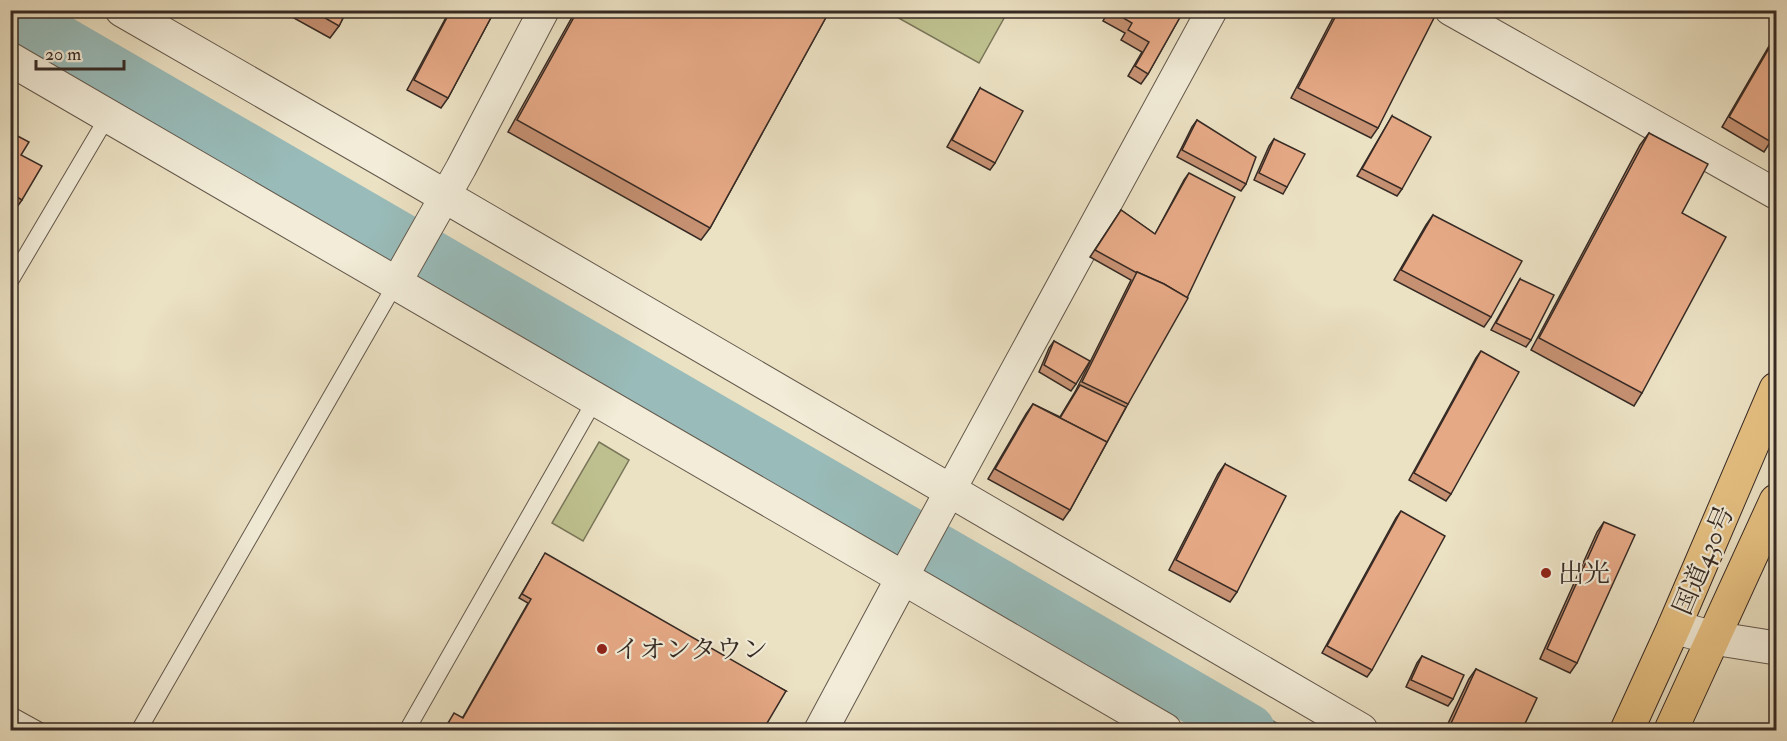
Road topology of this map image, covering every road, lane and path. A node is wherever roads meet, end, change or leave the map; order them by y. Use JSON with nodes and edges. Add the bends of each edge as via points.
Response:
{"nodes":[{"id":1,"x":122,"y":10,"type":"edge"},
{"id":2,"x":544,"y":10,"type":"edge"},
{"id":3,"x":1212,"y":10,"type":"edge"},
{"id":4,"x":1450,"y":10,"type":"edge"},
{"id":5,"x":10,"y":59,"type":"edge"},
{"id":6,"x":108,"y":116,"type":"junction"},
{"id":7,"x":1776,"y":194,"type":"edge"},
{"id":8,"x":438,"y":209,"type":"junction"},
{"id":9,"x":402,"y":271,"type":"junction"},
{"id":10,"x":10,"y":282,"type":"edge"},
{"id":11,"x":1776,"y":389,"type":"edge"},
{"id":12,"x":595,"y":400,"type":"junction"},
{"id":13,"x":1776,"y":501,"type":"edge"},
{"id":14,"x":943,"y":505,"type":"junction"},
{"id":15,"x":909,"y":566,"type":"junction"},
{"id":16,"x":1674,"y":627,"type":"junction"},
{"id":17,"x":1713,"y":638,"type":"junction"},
{"id":18,"x":1776,"y":648,"type":"edge"},
{"id":19,"x":10,"y":714,"type":"edge"},
{"id":20,"x":39,"y":730,"type":"edge"},
{"id":21,"x":139,"y":730,"type":"edge"},
{"id":22,"x":407,"y":730,"type":"edge"},
{"id":23,"x":821,"y":730,"type":"edge"},
{"id":24,"x":1165,"y":730,"type":"edge"},
{"id":25,"x":1361,"y":730,"type":"edge"},
{"id":26,"x":1627,"y":730,"type":"edge"},
{"id":27,"x":1671,"y":730,"type":"edge"}],
"edges":[{"from":1,"to":8,"type":"street"},
{"from":2,"to":8,"type":"street"},
{"from":3,"to":14,"type":"street"},
{"from":4,"to":7,"type":"street"},
{"from":5,"to":6,"type":"street"},
{"from":6,"to":9,"type":"street"},
{"from":6,"to":10,"type":"lane"},
{"from":8,"to":9,"type":"street"},
{"from":8,"to":14,"type":"street"},
{"from":9,"to":12,"type":"street"},
{"from":9,"to":21,"type":"lane"},
{"from":11,"to":16,"type":"highway","name":"国道430号"},
{"from":12,"to":15,"type":"street"},
{"from":12,"to":22,"type":"lane"},
{"from":13,"to":17,"type":"highway","name":"国道430号"},
{"from":14,"to":15,"type":"street"},
{"from":14,"to":25,"type":"street"},
{"from":15,"to":23,"type":"street"},
{"from":15,"to":24,"type":"street"},
{"from":16,"to":17,"type":"street"},
{"from":16,"to":26,"type":"highway","name":"国道430号"},
{"from":17,"to":18,"type":"street"},
{"from":17,"to":27,"type":"highway","name":"国道430号"},
{"from":19,"to":20,"type":"lane"}]}
